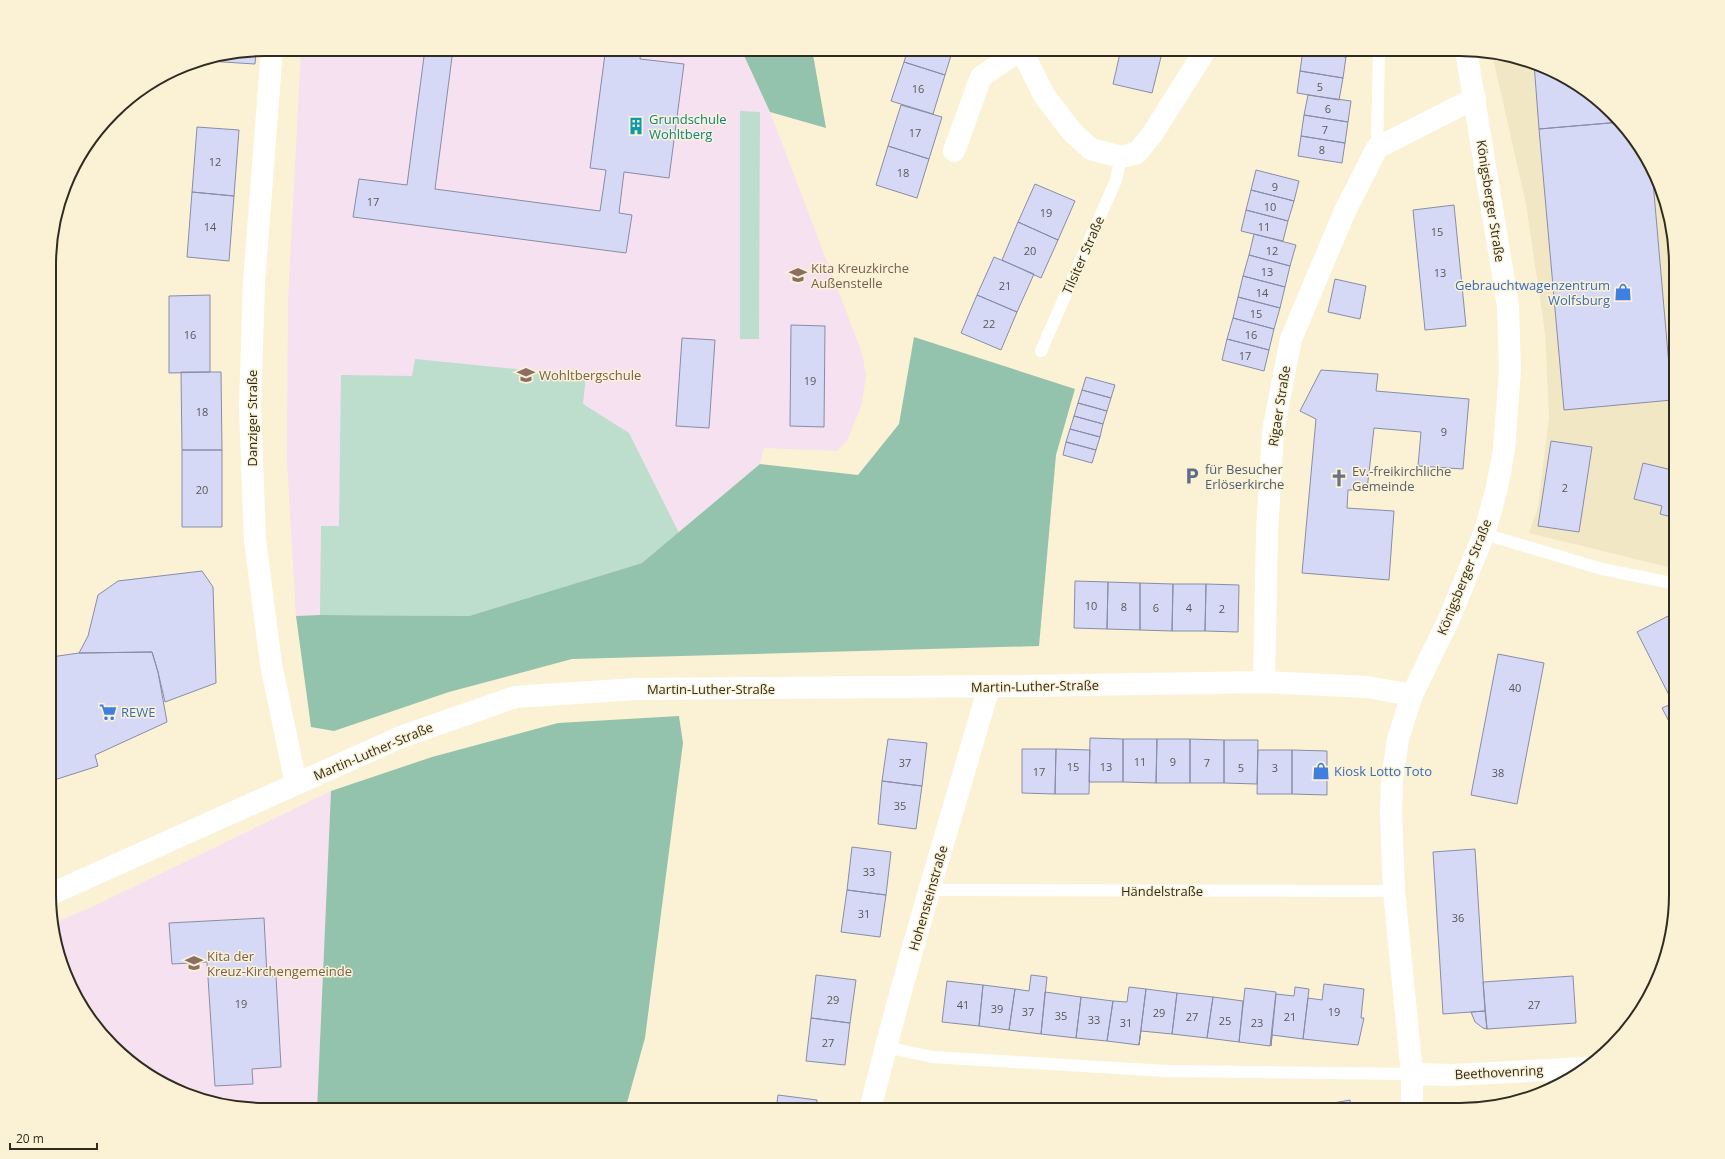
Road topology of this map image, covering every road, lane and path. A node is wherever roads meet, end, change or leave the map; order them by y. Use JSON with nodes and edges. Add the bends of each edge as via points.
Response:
{"nodes":[{"id":1,"x":271,"y":56,"type":"edge"},
{"id":2,"x":1011,"y":56,"type":"edge"},
{"id":3,"x":1024,"y":56,"type":"edge"},
{"id":4,"x":1202,"y":56,"type":"edge"},
{"id":5,"x":1379,"y":56,"type":"edge"},
{"id":6,"x":1467,"y":56,"type":"edge"},
{"id":7,"x":1475,"y":98,"type":"junction"},
{"id":8,"x":1377,"y":148,"type":"junction"},
{"id":9,"x":954,"y":150,"type":"dead end"},
{"id":10,"x":1121,"y":157,"type":"junction"},
{"id":11,"x":1041,"y":351,"type":"dead end"},
{"id":12,"x":1484,"y":534,"type":"junction"},
{"id":13,"x":1669,"y":583,"type":"edge"},
{"id":14,"x":1264,"y":682,"type":"junction"},
{"id":15,"x":989,"y":687,"type":"junction"},
{"id":16,"x":1412,"y":695,"type":"junction"},
{"id":17,"x":296,"y":784,"type":"junction"},
{"id":18,"x":930,"y":890,"type":"junction"},
{"id":19,"x":1394,"y":891,"type":"junction"},
{"id":20,"x":56,"y":892,"type":"edge"},
{"id":21,"x":886,"y":1047,"type":"junction"},
{"id":22,"x":1575,"y":1069,"type":"edge"},
{"id":23,"x":1412,"y":1074,"type":"junction"},
{"id":24,"x":872,"y":1103,"type":"edge"},
{"id":25,"x":1412,"y":1103,"type":"edge"}],
"edges":[{"from":1,"to":17,"type":"street","name":"Danziger Straße","via":[[254,283],[250,406],[255,540],[271,664]]},
{"from":2,"to":9,"type":"street","via":[[981,77]]},
{"from":3,"to":10,"type":"street","via":[[1044,95],[1072,132],[1091,149]]},
{"from":4,"to":10,"type":"street","via":[[1153,133],[1137,153]]},
{"from":5,"to":8,"type":"lane","name":"Rigaer Straße"},
{"from":6,"to":7,"type":"street","name":"Königsberger Straße"},
{"from":7,"to":8,"type":"street"},
{"from":7,"to":12,"type":"street","name":"Königsberger Straße","via":[[1509,313],[1510,370],[1504,450]]},
{"from":8,"to":14,"type":"street","name":"Rigaer Straße","via":[[1345,211],[1291,339],[1273,431],[1267,534]]},
{"from":10,"to":11,"type":"lane","name":"Tilsiter Straße","via":[[1116,180]]},
{"from":12,"to":13,"type":"lane","via":[[1602,569]]},
{"from":12,"to":16,"type":"street","name":"Königsberger Straße","via":[[1449,619]]},
{"from":14,"to":15,"type":"street","name":"Martin-Luther-Straße"},
{"from":14,"to":16,"type":"street","name":"Martin-Luther-Straße","via":[[1367,687]]},
{"from":15,"to":17,"type":"street","name":"Martin-Luther-Straße","via":[[636,689],[514,697],[401,737]]},
{"from":15,"to":18,"type":"street","name":"Hohensteinstraße"},
{"from":16,"to":19,"type":"street","via":[[1398,739],[1392,780]]},
{"from":17,"to":20,"type":"street","name":"Martin-Luther-Straße"},
{"from":18,"to":19,"type":"lane","name":"Händelstraße"},
{"from":18,"to":21,"type":"street","name":"Hohensteinstraße"},
{"from":19,"to":23,"type":"street"},
{"from":21,"to":23,"type":"lane","via":[[932,1057],[1167,1071]]},
{"from":21,"to":24,"type":"street","name":"Hohensteinstraße"},
{"from":22,"to":23,"type":"street","name":"Beethovenring","via":[[1453,1075]]},
{"from":23,"to":25,"type":"street"}]}
